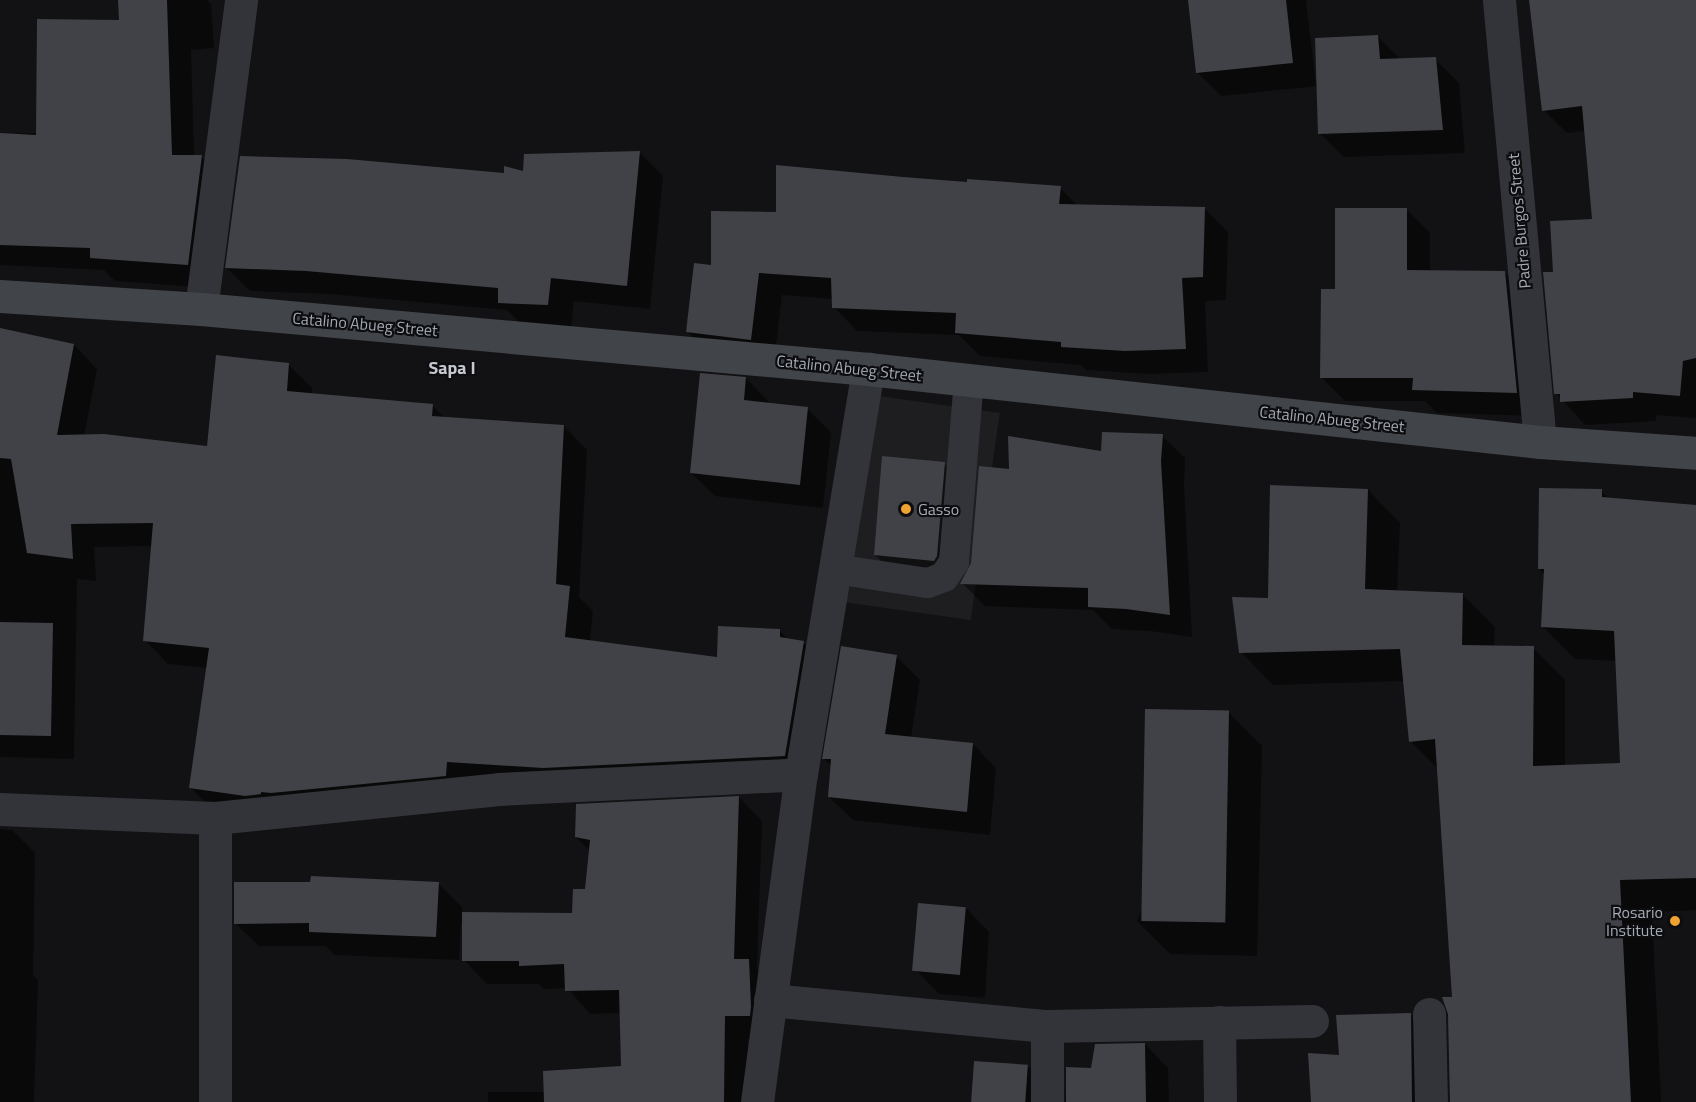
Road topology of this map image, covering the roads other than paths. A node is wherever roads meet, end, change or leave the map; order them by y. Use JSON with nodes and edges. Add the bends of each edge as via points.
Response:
{"nodes":[{"id":1,"x":242,"y":0,"type":"edge"},
{"id":2,"x":1499,"y":0,"type":"edge"},
{"id":3,"x":0,"y":296,"type":"edge"},
{"id":4,"x":201,"y":309,"type":"junction"},
{"id":5,"x":868,"y":369,"type":"junction"},
{"id":6,"x":969,"y":380,"type":"junction"},
{"id":7,"x":1540,"y":442,"type":"junction"},
{"id":8,"x":1696,"y":453,"type":"edge"},
{"id":9,"x":835,"y":569,"type":"junction"},
{"id":10,"x":801,"y":774,"type":"junction"},
{"id":11,"x":0,"y":809,"type":"edge"},
{"id":12,"x":215,"y":818,"type":"junction"},
{"id":13,"x":771,"y":999,"type":"junction"},
{"id":14,"x":1429,"y":1014,"type":"dead end"},
{"id":15,"x":1312,"y":1021,"type":"dead end"},
{"id":16,"x":1219,"y":1022,"type":"junction"},
{"id":17,"x":1047,"y":1026,"type":"junction"},
{"id":18,"x":215,"y":1102,"type":"edge"},
{"id":19,"x":758,"y":1102,"type":"edge"},
{"id":20,"x":1047,"y":1102,"type":"edge"},
{"id":21,"x":1220,"y":1102,"type":"edge"},
{"id":22,"x":1431,"y":1102,"type":"edge"}],
"edges":[{"from":1,"to":4,"type":"street"},
{"from":2,"to":7,"type":"street","name":"Padre Burgos Street"},
{"from":3,"to":4,"type":"street","name":"Catalino Abueg Street"},
{"from":4,"to":5,"type":"street","name":"Catalino Abueg Street"},
{"from":5,"to":6,"type":"street","name":"Catalino Abueg Street"},
{"from":5,"to":9,"type":"street"},
{"from":6,"to":7,"type":"street","name":"Catalino Abueg Street"},
{"from":6,"to":9,"type":"lane","via":[[954,562],[944,577],[928,583]]},
{"from":7,"to":8,"type":"street","name":"Catalino Abueg Street"},
{"from":9,"to":10,"type":"street"},
{"from":10,"to":12,"type":"street","via":[[499,789]]},
{"from":10,"to":13,"type":"street"},
{"from":11,"to":12,"type":"street"},
{"from":12,"to":18,"type":"street"},
{"from":13,"to":17,"type":"street"},
{"from":13,"to":19,"type":"street"},
{"from":14,"to":22,"type":"street"},
{"from":15,"to":16,"type":"street"},
{"from":16,"to":17,"type":"street"},
{"from":16,"to":21,"type":"street"},
{"from":17,"to":20,"type":"street"}]}
